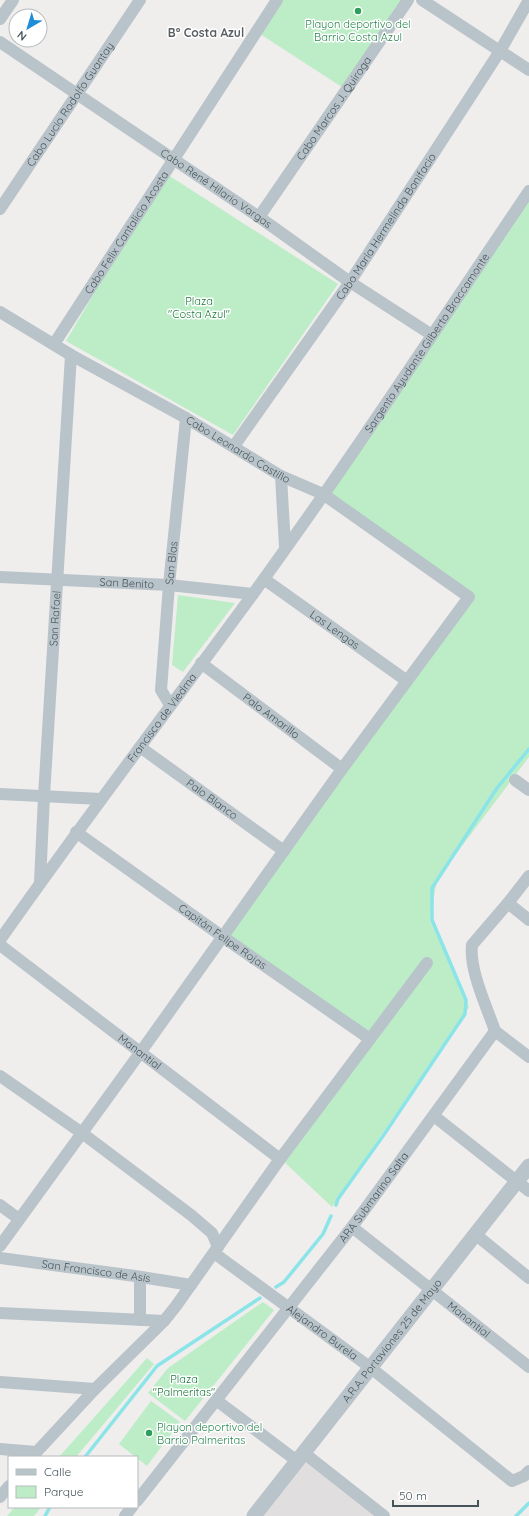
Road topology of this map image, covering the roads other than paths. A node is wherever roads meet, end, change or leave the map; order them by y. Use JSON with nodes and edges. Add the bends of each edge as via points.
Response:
{"nodes":[{"id":1,"x":13,"y":0,"type":"edge"},
{"id":2,"x":140,"y":0,"type":"edge"},
{"id":3,"x":277,"y":0,"type":"edge"},
{"id":4,"x":408,"y":0,"type":"edge"},
{"id":5,"x":422,"y":0,"type":"edge"},
{"id":6,"x":529,"y":0,"type":"edge"},
{"id":7,"x":0,"y":19,"type":"edge"},
{"id":8,"x":0,"y":42,"type":"edge"},
{"id":9,"x":500,"y":51,"type":"junction"},
{"id":10,"x":529,"y":70,"type":"edge"},
{"id":11,"x":76,"y":93,"type":"junction"},
{"id":12,"x":174,"y":160,"type":"junction"},
{"id":13,"x":529,"y":191,"type":"edge"},
{"id":14,"x":0,"y":210,"type":"edge"},
{"id":15,"x":259,"y":217,"type":"junction"},
{"id":16,"x":350,"y":282,"type":"junction"},
{"id":17,"x":0,"y":312,"type":"edge"},
{"id":18,"x":432,"y":335,"type":"junction"},
{"id":19,"x":54,"y":344,"type":"junction"},
{"id":20,"x":71,"y":355,"type":"junction"},
{"id":21,"x":186,"y":418,"type":"junction"},
{"id":22,"x":234,"y":446,"type":"junction"},
{"id":23,"x":281,"y":476,"type":"junction"},
{"id":24,"x":323,"y":494,"type":"junction"},
{"id":25,"x":285,"y":547,"type":"junction"},
{"id":26,"x":0,"y":577,"type":"edge"},
{"id":27,"x":264,"y":579,"type":"junction"},
{"id":28,"x":58,"y":580,"type":"junction"},
{"id":29,"x":169,"y":585,"type":"junction"},
{"id":30,"x":253,"y":594,"type":"junction"},
{"id":31,"x":201,"y":663,"type":"junction"},
{"id":32,"x":407,"y":681,"type":"junction"},
{"id":33,"x":170,"y":706,"type":"junction"},
{"id":34,"x":140,"y":747,"type":"junction"},
{"id":35,"x":342,"y":769,"type":"junction"},
{"id":36,"x":515,"y":780,"type":"dead end"},
{"id":37,"x":529,"y":790,"type":"edge"},
{"id":38,"x":0,"y":794,"type":"edge"},
{"id":39,"x":44,"y":796,"type":"junction"},
{"id":40,"x":101,"y":799,"type":"junction"},
{"id":41,"x":76,"y":832,"type":"junction"},
{"id":42,"x":284,"y":851,"type":"junction"},
{"id":43,"x":529,"y":876,"type":"edge"},
{"id":44,"x":40,"y":882,"type":"junction"},
{"id":45,"x":508,"y":903,"type":"junction"},
{"id":46,"x":529,"y":920,"type":"edge"},
{"id":47,"x":223,"y":937,"type":"junction"},
{"id":48,"x":0,"y":940,"type":"edge"},
{"id":49,"x":0,"y":945,"type":"edge"},
{"id":50,"x":427,"y":963,"type":"dead end"},
{"id":51,"x":495,"y":1031,"type":"junction"},
{"id":52,"x":370,"y":1039,"type":"junction"},
{"id":53,"x":140,"y":1053,"type":"junction"},
{"id":54,"x":529,"y":1057,"type":"edge"},
{"id":55,"x":0,"y":1076,"type":"edge"},
{"id":56,"x":434,"y":1116,"type":"junction"},
{"id":57,"x":82,"y":1133,"type":"junction"},
{"id":58,"x":280,"y":1159,"type":"junction"},
{"id":59,"x":529,"y":1166,"type":"edge"},
{"id":60,"x":517,"y":1181,"type":"junction"},
{"id":61,"x":529,"y":1191,"type":"edge"},
{"id":62,"x":0,"y":1204,"type":"edge"},
{"id":63,"x":19,"y":1219,"type":"junction"},
{"id":64,"x":352,"y":1227,"type":"junction"},
{"id":65,"x":475,"y":1234,"type":"junction"},
{"id":66,"x":0,"y":1246,"type":"edge"},
{"id":67,"x":216,"y":1250,"type":"junction"},
{"id":68,"x":0,"y":1258,"type":"edge"},
{"id":69,"x":140,"y":1277,"type":"junction"},
{"id":70,"x":529,"y":1278,"type":"edge"},
{"id":71,"x":191,"y":1285,"type":"junction"},
{"id":72,"x":433,"y":1290,"type":"junction"},
{"id":73,"x":289,"y":1308,"type":"junction"},
{"id":74,"x":0,"y":1313,"type":"edge"},
{"id":75,"x":140,"y":1320,"type":"junction"},
{"id":76,"x":164,"y":1321,"type":"junction"},
{"id":77,"x":529,"y":1367,"type":"edge"},
{"id":78,"x":370,"y":1368,"type":"junction"},
{"id":79,"x":0,"y":1382,"type":"edge"},
{"id":80,"x":95,"y":1390,"type":"junction"},
{"id":81,"x":216,"y":1400,"type":"junction"},
{"id":82,"x":0,"y":1449,"type":"edge"},
{"id":83,"x":34,"y":1454,"type":"edge"},
{"id":84,"x":300,"y":1457,"type":"junction"},
{"id":85,"x":527,"y":1473,"type":"edge"},
{"id":86,"x":8,"y":1487,"type":"edge"},
{"id":87,"x":0,"y":1497,"type":"edge"},
{"id":88,"x":138,"y":1500,"type":"edge"},
{"id":89,"x":131,"y":1508,"type":"edge"},
{"id":90,"x":125,"y":1516,"type":"edge"},
{"id":91,"x":254,"y":1516,"type":"edge"},
{"id":92,"x":384,"y":1516,"type":"edge"}],
"edges":[{"from":1,"to":7,"type":"street"},
{"from":2,"to":11,"type":"street","name":"Cabo Lucio Rodolfo Guantay"},
{"from":3,"to":12,"type":"street","name":"Cabo Felix Cantalicio Acosta"},
{"from":4,"to":15,"type":"street","name":"Cabo Marcos J. Quiroga"},
{"from":5,"to":9,"type":"street"},
{"from":6,"to":9,"type":"street","name":"Cabo María Hermelinda Bonifacio"},
{"from":8,"to":11,"type":"street","name":"Cabo René Hilario Vargas"},
{"from":9,"to":10,"type":"street"},
{"from":9,"to":16,"type":"street","name":"Cabo María Hermelinda Bonifacio"},
{"from":11,"to":12,"type":"street","name":"Cabo René Hilario Vargas"},
{"from":11,"to":14,"type":"street","name":"Cabo Lucio Rodolfo Guantay"},
{"from":12,"to":15,"type":"street","name":"Cabo René Hilario Vargas"},
{"from":12,"to":19,"type":"street","name":"Cabo Felix Cantalicio Acosta"},
{"from":13,"to":18,"type":"street","name":"Sargento Ayudante Gilberto Braccamonte"},
{"from":15,"to":16,"type":"street","name":"Cabo René Hilario Vargas"},
{"from":16,"to":18,"type":"street","name":"Cabo René Hilario Vargas"},
{"from":16,"to":22,"type":"street","name":"Cabo María Hermelinda Bonifacio"},
{"from":17,"to":19,"type":"street","name":"Cabo Leonardo Castillo"},
{"from":18,"to":24,"type":"street","name":"Sargento Ayudante Gilberto Braccamonte"},
{"from":19,"to":20,"type":"street","name":"Cabo Leonardo Castillo"},
{"from":20,"to":21,"type":"street","name":"Cabo Leonardo Castillo"},
{"from":20,"to":28,"type":"street","name":"San Rafael"},
{"from":21,"to":22,"type":"street","name":"Cabo Leonardo Castillo"},
{"from":21,"to":29,"type":"street","name":"San Blas"},
{"from":22,"to":23,"type":"street","name":"Cabo Leonardo Castillo"},
{"from":23,"to":24,"type":"street","name":"Cabo Leonardo Castillo"},
{"from":23,"to":25,"type":"street"},
{"from":24,"to":25,"type":"street","name":"Francisco de Viedma"},
{"from":24,"to":32,"type":"street","name":"Cabo Leonardo Castillo","via":[[469,597]]},
{"from":25,"to":27,"type":"street","name":"Francisco de Viedma"},
{"from":26,"to":28,"type":"street","name":"San Benito"},
{"from":27,"to":30,"type":"street","name":"Francisco de Viedma"},
{"from":27,"to":32,"type":"street","name":"Las Lengas"},
{"from":28,"to":29,"type":"street","name":"San Benito"},
{"from":28,"to":39,"type":"street","name":"San Rafael"},
{"from":29,"to":30,"type":"street","name":"San Benito"},
{"from":29,"to":33,"type":"street","name":"San Blas","via":[[161,690]]},
{"from":30,"to":31,"type":"street","name":"Francisco de Viedma"},
{"from":31,"to":33,"type":"street","name":"Francisco de Viedma"},
{"from":31,"to":35,"type":"street","name":"Palo Amarillo"},
{"from":32,"to":35,"type":"street"},
{"from":33,"to":34,"type":"street","name":"Francisco de Viedma"},
{"from":34,"to":40,"type":"street","name":"Francisco de Viedma"},
{"from":34,"to":42,"type":"street","name":"Palo Blanco"},
{"from":35,"to":42,"type":"street"},
{"from":36,"to":37,"type":"street"},
{"from":38,"to":39,"type":"street"},
{"from":39,"to":40,"type":"street"},
{"from":39,"to":44,"type":"street","name":"San Rafael"},
{"from":40,"to":41,"type":"street","name":"Francisco de Viedma"},
{"from":41,"to":44,"type":"street","name":"Francisco de Viedma"},
{"from":41,"to":47,"type":"street","name":"Capitán Felipe Rojas"},
{"from":42,"to":47,"type":"street"},
{"from":43,"to":45,"type":"street"},
{"from":44,"to":48,"type":"street","name":"Francisco de Viedma"},
{"from":45,"to":46,"type":"street"},
{"from":45,"to":51,"type":"street","via":[[472,945],[471,953]]},
{"from":47,"to":52,"type":"street","name":"Capitán Felipe Rojas"},
{"from":47,"to":53,"type":"street"},
{"from":49,"to":53,"type":"street","name":"Manantial"},
{"from":50,"to":52,"type":"street"},
{"from":51,"to":54,"type":"street"},
{"from":51,"to":56,"type":"street","name":"ARA Submarino Salta"},
{"from":52,"to":58,"type":"street"},
{"from":53,"to":57,"type":"street"},
{"from":53,"to":58,"type":"street","name":"Manantial"},
{"from":55,"to":57,"type":"street"},
{"from":56,"to":60,"type":"street"},
{"from":56,"to":64,"type":"street","name":"ARA Submarino Salta"},
{"from":57,"to":63,"type":"street"},
{"from":57,"to":67,"type":"street","via":[[212,1233]]},
{"from":58,"to":67,"type":"street"},
{"from":59,"to":60,"type":"street","name":"A.R.A. Portaviones 25 de Mayo"},
{"from":60,"to":61,"type":"street"},
{"from":60,"to":65,"type":"street","name":"A.R.A. Portaviones 25 de Mayo"},
{"from":62,"to":63,"type":"street"},
{"from":63,"to":66,"type":"street"},
{"from":64,"to":72,"type":"street","name":"Manantial"},
{"from":64,"to":73,"type":"street","name":"ARA Submarino Salta"},
{"from":65,"to":70,"type":"street"},
{"from":65,"to":72,"type":"street","name":"A.R.A. Portaviones 25 de Mayo"},
{"from":67,"to":71,"type":"street"},
{"from":67,"to":73,"type":"street","name":"Alejandro Burela"},
{"from":68,"to":69,"type":"street","name":"San Francisco de Asís"},
{"from":69,"to":71,"type":"street","name":"San Francisco de Asís"},
{"from":69,"to":75,"type":"street"},
{"from":71,"to":76,"type":"street"},
{"from":72,"to":77,"type":"street","name":"Manantial"},
{"from":72,"to":78,"type":"street","name":"A.R.A. Portaviones 25 de Mayo"},
{"from":73,"to":78,"type":"street","name":"Alejandro Burela"},
{"from":73,"to":81,"type":"street","name":"ARA Submarino Salta"},
{"from":74,"to":75,"type":"street"},
{"from":75,"to":76,"type":"street"},
{"from":76,"to":80,"type":"street"},
{"from":78,"to":84,"type":"street","name":"A.R.A. Portaviones 25 de Mayo"},
{"from":78,"to":85,"type":"street","name":"Alejandro Burela","via":[[512,1481]]},
{"from":79,"to":80,"type":"street"},
{"from":80,"to":83,"type":"street"},
{"from":81,"to":84,"type":"street"},
{"from":81,"to":88,"type":"street","name":"ARA Submarino Salta"},
{"from":82,"to":83,"type":"street"},
{"from":84,"to":91,"type":"street","name":"A.R.A. Portaviones 25 de Mayo"},
{"from":84,"to":92,"type":"street"},
{"from":86,"to":87,"type":"street"},
{"from":89,"to":90,"type":"street"}]}
